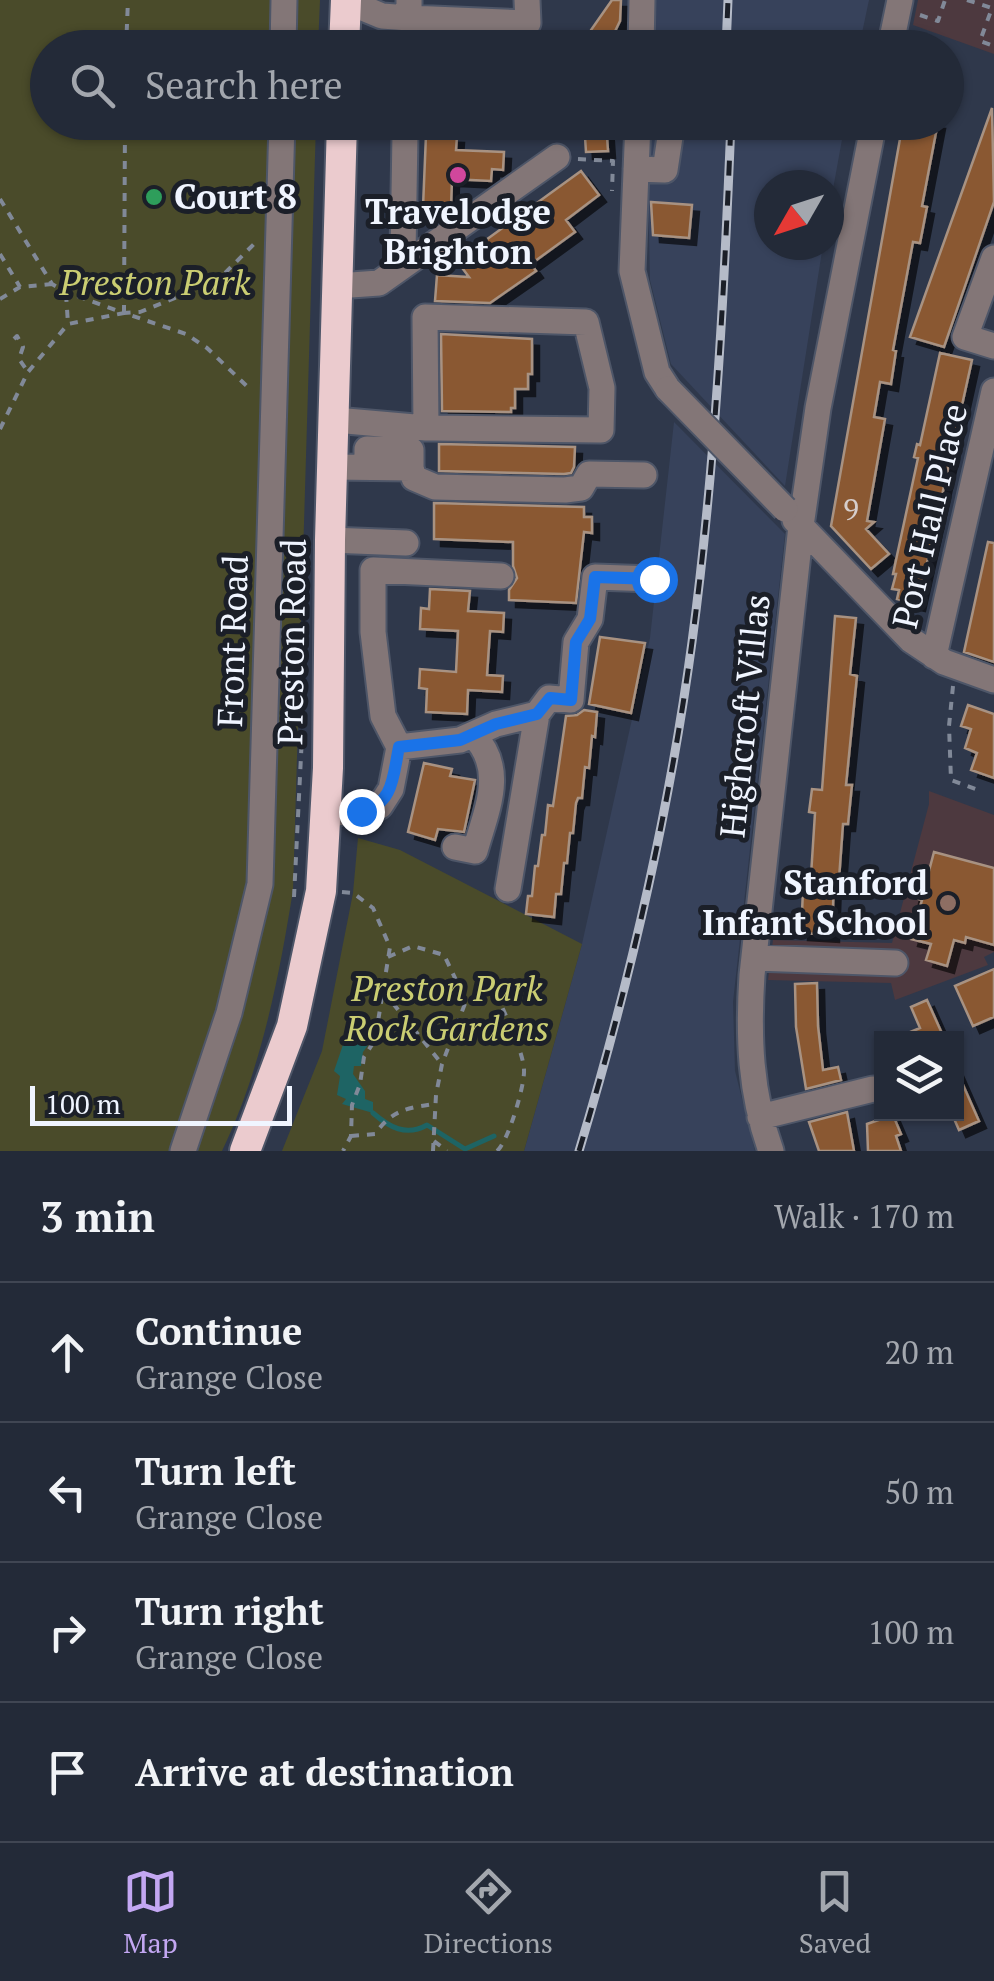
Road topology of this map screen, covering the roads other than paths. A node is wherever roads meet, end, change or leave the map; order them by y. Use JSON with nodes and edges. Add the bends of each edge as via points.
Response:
{"nodes":[{"id":1,"x":284,"y":0,"type":"edge"},
{"id":2,"x":346,"y":0,"type":"edge"},
{"id":3,"x":528,"y":0,"type":"edge"},
{"id":4,"x":642,"y":0,"type":"edge"},
{"id":5,"x":409,"y":9,"type":"edge"},
{"id":6,"x":283,"y":30,"type":"edge"},
{"id":7,"x":345,"y":30,"type":"edge"},
{"id":8,"x":641,"y":30,"type":"edge"},
{"id":9,"x":281,"y":140,"type":"edge"},
{"id":10,"x":341,"y":140,"type":"edge"},
{"id":11,"x":406,"y":140,"type":"edge"},
{"id":12,"x":637,"y":140,"type":"edge"},
{"id":13,"x":670,"y":140,"type":"edge"},
{"id":14,"x":870,"y":140,"type":"edge"},
{"id":15,"x":562,"y":158,"type":"road end"},
{"id":16,"x":636,"y":170,"type":"junction"},
{"id":17,"x":994,"y":258,"type":"edge"},
{"id":18,"x":408,"y":262,"type":"junction"},
{"id":19,"x":337,"y":286,"type":"junction"},
{"id":20,"x":994,"y":346,"type":"edge"},
{"id":21,"x":994,"y":391,"type":"edge"},
{"id":22,"x":335,"y":420,"type":"junction"},
{"id":23,"x":426,"y":428,"type":"junction"},
{"id":24,"x":333,"y":467,"type":"junction"},
{"id":25,"x":644,"y":475,"type":"dead end"},
{"id":26,"x":793,"y":518,"type":"junction"},
{"id":27,"x":330,"y":540,"type":"junction"},
{"id":28,"x":406,"y":543,"type":"dead end"},
{"id":29,"x":501,"y":576,"type":"dead end"},
{"id":30,"x":654,"y":579,"type":"dead end"},
{"id":31,"x":945,"y":661,"type":"junction"},
{"id":32,"x":994,"y":680,"type":"edge"},
{"id":33,"x":537,"y":714,"type":"junction"},
{"id":34,"x":473,"y":735,"type":"junction"},
{"id":35,"x":399,"y":747,"type":"junction"},
{"id":36,"x":326,"y":815,"type":"junction"},
{"id":37,"x":454,"y":847,"type":"dead end"},
{"id":38,"x":508,"y":890,"type":"dead end"},
{"id":39,"x":754,"y":958,"type":"junction"},
{"id":40,"x":895,"y":962,"type":"dead end"},
{"id":41,"x":873,"y":1089,"type":"dead end"},
{"id":42,"x":760,"y":1116,"type":"junction"},
{"id":43,"x":183,"y":1151,"type":"edge"},
{"id":44,"x":245,"y":1151,"type":"edge"},
{"id":45,"x":772,"y":1151,"type":"edge"}],
"edges":[{"from":1,"to":6,"type":"street"},
{"from":2,"to":5,"type":"street","via":[[382,16]]},
{"from":2,"to":7,"type":"highway"},
{"from":3,"to":5,"type":"street","via":[[528,23]]},
{"from":4,"to":8,"type":"street"},
{"from":9,"to":43,"type":"street","name":"Front Road","via":[[260,884],[229,1013]]},
{"from":10,"to":19,"type":"highway","name":"Preston Road"},
{"from":11,"to":18,"type":"street"},
{"from":12,"to":16,"type":"street"},
{"from":13,"to":16,"type":"street","via":[[665,170]]},
{"from":14,"to":26,"type":"street","name":"Highcroft Villas"},
{"from":15,"to":18,"type":"street"},
{"from":16,"to":26,"type":"street","bridge":true,"via":[[632,271],[657,372]]},
{"from":17,"to":20,"type":"street","via":[[965,337]]},
{"from":18,"to":19,"type":"street","via":[[379,283]]},
{"from":19,"to":22,"type":"highway","name":"Preston Road"},
{"from":21,"to":31,"type":"street","name":"Port Hall Place"},
{"from":22,"to":23,"type":"street"},
{"from":22,"to":24,"type":"highway","name":"Preston Road"},
{"from":23,"to":23,"type":"street","via":[[601,430],[602,388],[586,322],[426,317]]},
{"from":24,"to":25,"type":"street","via":[[411,468],[414,478],[435,486],[565,490],[580,488],[589,474]]},
{"from":24,"to":27,"type":"highway","name":"Preston Road"},
{"from":26,"to":31,"type":"street","via":[[911,640]]},
{"from":26,"to":39,"type":"street","name":"Highcroft Villas"},
{"from":27,"to":28,"type":"street"},
{"from":27,"to":36,"type":"highway","name":"Preston Road"},
{"from":29,"to":35,"type":"street","via":[[373,570],[382,716]]},
{"from":30,"to":33,"type":"street","via":[[595,577],[590,619],[576,642],[571,700],[550,698]]},
{"from":31,"to":32,"type":"street"},
{"from":33,"to":34,"type":"street"},
{"from":33,"to":38,"type":"street"},
{"from":34,"to":35,"type":"street"},
{"from":34,"to":37,"type":"street","via":[[489,755],[494,777],[475,851]]},
{"from":35,"to":36,"type":"street","via":[[387,799],[371,809]]},
{"from":36,"to":44,"type":"highway","name":"Preston Road","via":[[321,890],[292,1026]]},
{"from":39,"to":40,"type":"street"},
{"from":39,"to":42,"type":"street","name":"Highcroft Villas","via":[[750,1044]]},
{"from":41,"to":42,"type":"street"},
{"from":42,"to":45,"type":"street","name":"Highcroft Villas"}]}
